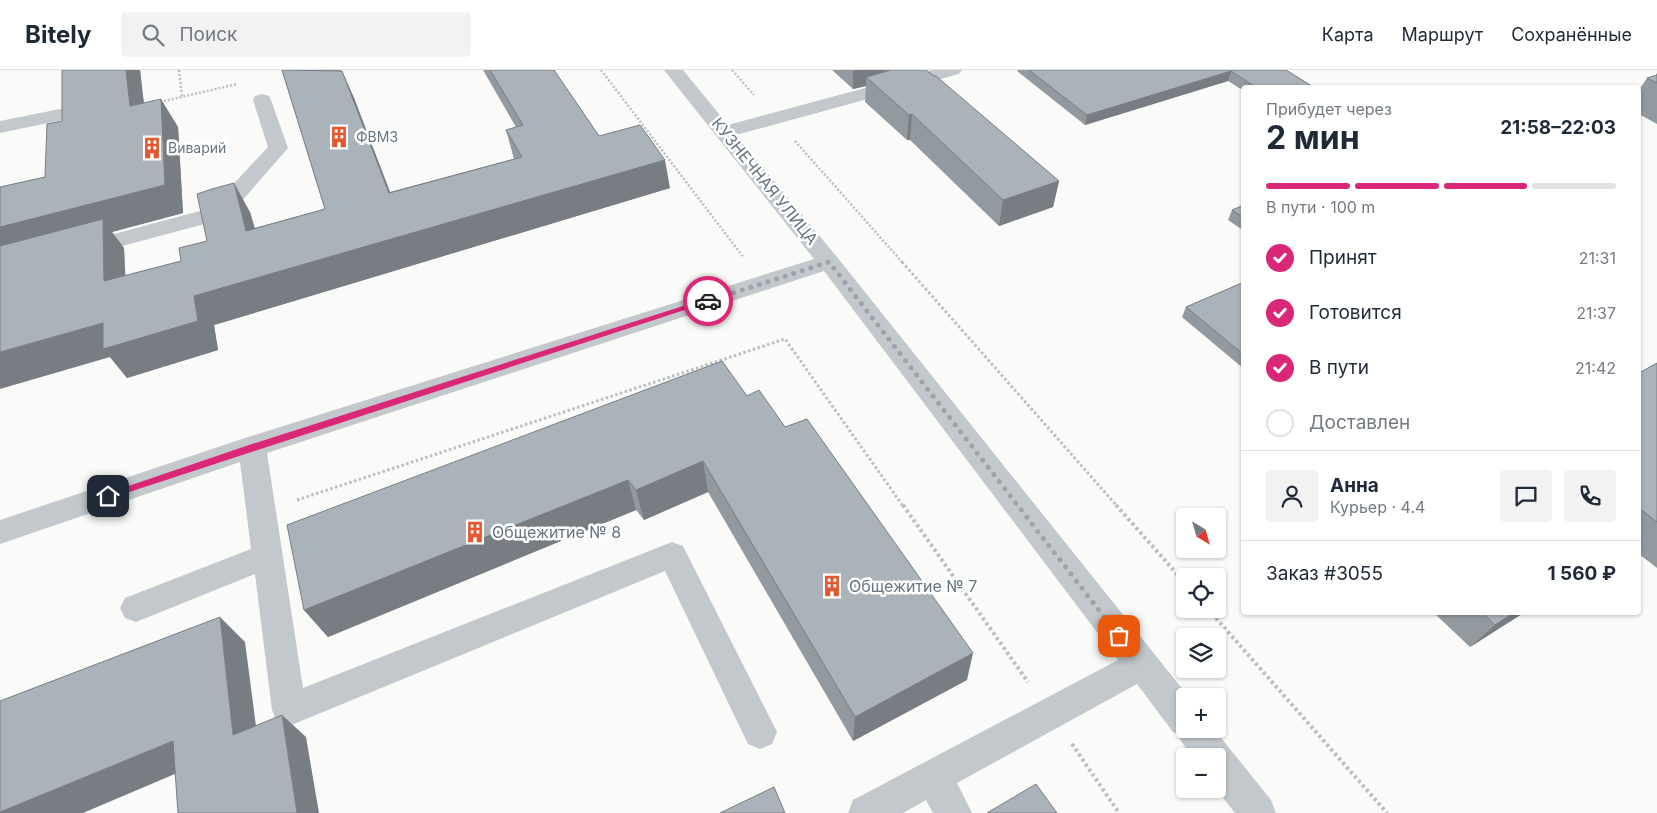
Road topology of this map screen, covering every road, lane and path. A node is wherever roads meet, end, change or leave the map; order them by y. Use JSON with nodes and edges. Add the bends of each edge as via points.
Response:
{"nodes":[{"id":1,"x":179,"y":70,"type":"edge"},
{"id":2,"x":601,"y":70,"type":"edge"},
{"id":3,"x":673,"y":70,"type":"edge"},
{"id":4,"x":953,"y":70,"type":"edge"},
{"id":5,"x":237,"y":84,"type":"dead end"},
{"id":6,"x":182,"y":97,"type":"junction"},
{"id":7,"x":262,"y":100,"type":"dead end"},
{"id":8,"x":155,"y":103,"type":"edge"},
{"id":9,"x":60,"y":114,"type":"edge"},
{"id":10,"x":775,"y":119,"type":"junction"},
{"id":11,"x":0,"y":127,"type":"edge"},
{"id":12,"x":726,"y":132,"type":"junction"},
{"id":13,"x":57,"y":256,"type":"edge"},
{"id":14,"x":745,"y":258,"type":"dead end"},
{"id":15,"x":829,"y":262,"type":"junction"},
{"id":16,"x":252,"y":448,"type":"junction"},
{"id":17,"x":261,"y":512,"type":"junction"},
{"id":18,"x":0,"y":532,"type":"edge"},
{"id":19,"x":267,"y":556,"type":"junction"},
{"id":20,"x":1176,"y":573,"type":"edge"},
{"id":21,"x":136,"y":608,"type":"dead end"},
{"id":22,"x":1216,"y":618,"type":"edge"},
{"id":23,"x":1141,"y":664,"type":"junction"},
{"id":24,"x":1176,"y":709,"type":"edge"},
{"id":25,"x":1051,"y":714,"type":"junction"},
{"id":26,"x":760,"y":732,"type":"dead end"},
{"id":27,"x":1199,"y":738,"type":"edge"},
{"id":28,"x":1207,"y":748,"type":"edge"},
{"id":29,"x":1226,"y":772,"type":"edge"},
{"id":30,"x":932,"y":777,"type":"junction"},
{"id":31,"x":866,"y":813,"type":"edge"},
{"id":32,"x":954,"y":813,"type":"edge"},
{"id":33,"x":1119,"y":813,"type":"edge"},
{"id":34,"x":1258,"y":813,"type":"edge"},
{"id":35,"x":1387,"y":813,"type":"edge"}],
"edges":[{"from":1,"to":6,"type":"path"},
{"from":2,"to":14,"type":"path"},
{"from":3,"to":12,"type":"street","name":"КУЗНЕЧНАЯ УЛИЦА"},
{"from":4,"to":10,"type":"street"},
{"from":5,"to":6,"type":"path"},
{"from":6,"to":8,"type":"path"},
{"from":7,"to":13,"type":"street","via":[[278,148],[219,213]]},
{"from":9,"to":11,"type":"street"},
{"from":10,"to":12,"type":"street"},
{"from":10,"to":20,"type":"path"},
{"from":12,"to":15,"type":"street","name":"КУЗНЕЧНАЯ УЛИЦА"},
{"from":15,"to":16,"type":"street"},
{"from":15,"to":23,"type":"street","name":"КУЗНЕЧНАЯ УЛИЦА"},
{"from":16,"to":17,"type":"street"},
{"from":16,"to":18,"type":"street"},
{"from":17,"to":19,"type":"street"},
{"from":17,"to":25,"type":"path","via":[[785,339]]},
{"from":19,"to":21,"type":"street"},
{"from":19,"to":26,"type":"street","via":[[289,710],[672,555]]},
{"from":22,"to":35,"type":"path"},
{"from":23,"to":24,"type":"street","name":"КУЗНЕЧНАЯ УЛИЦА"},
{"from":23,"to":25,"type":"street"},
{"from":25,"to":30,"type":"street"},
{"from":25,"to":33,"type":"path"},
{"from":27,"to":28,"type":"street"},
{"from":29,"to":34,"type":"street"},
{"from":30,"to":31,"type":"street"},
{"from":30,"to":32,"type":"street"}]}
